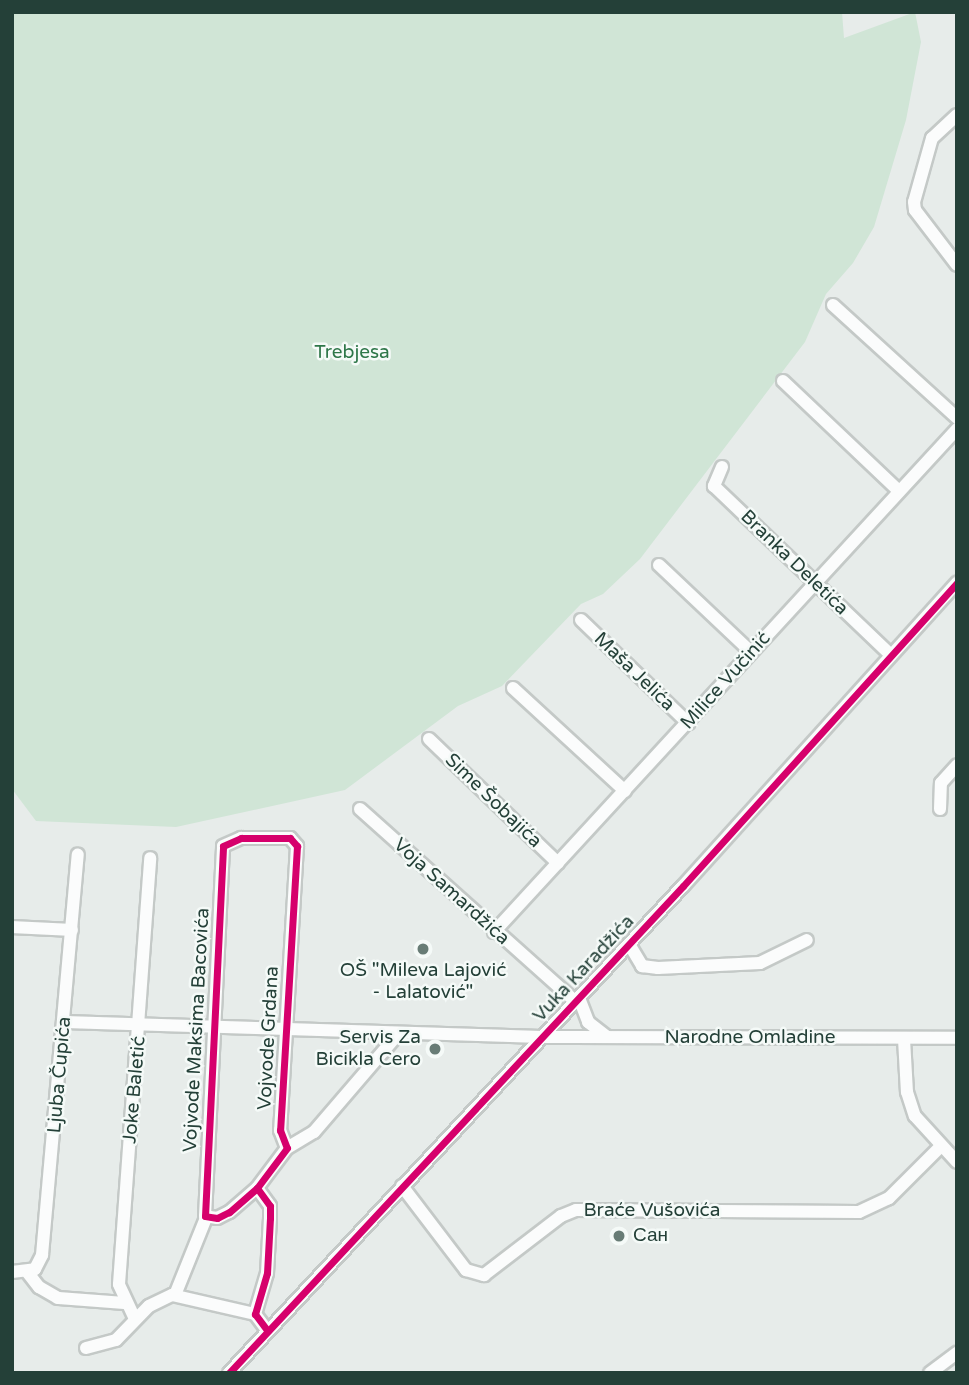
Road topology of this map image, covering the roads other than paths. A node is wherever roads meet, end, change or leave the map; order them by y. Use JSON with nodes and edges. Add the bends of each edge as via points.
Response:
{"nodes":[{"id":1,"x":957,"y":115,"type":"edge"},
{"id":2,"x":957,"y":265,"type":"edge"},
{"id":3,"x":833,"y":305,"type":"dead end"},
{"id":4,"x":783,"y":381,"type":"dead end"},
{"id":5,"x":957,"y":418,"type":"edge"},
{"id":6,"x":957,"y":429,"type":"edge"},
{"id":7,"x":722,"y":467,"type":"dead end"},
{"id":8,"x":899,"y":491,"type":"junction"},
{"id":9,"x":659,"y":565,"type":"dead end"},
{"id":10,"x":957,"y":583,"type":"edge"},
{"id":11,"x":814,"y":584,"type":"junction"},
{"id":12,"x":581,"y":620,"type":"dead end"},
{"id":13,"x":751,"y":652,"type":"junction"},
{"id":14,"x":890,"y":654,"type":"junction"},
{"id":15,"x":513,"y":688,"type":"dead end"},
{"id":16,"x":688,"y":723,"type":"junction"},
{"id":17,"x":429,"y":739,"type":"dead end"},
{"id":18,"x":957,"y":765,"type":"edge"},
{"id":19,"x":625,"y":791,"type":"junction"},
{"id":20,"x":360,"y":809,"type":"dead end"},
{"id":21,"x":940,"y":809,"type":"dead end"},
{"id":22,"x":223,"y":846,"type":"joint"},
{"id":23,"x":78,"y":855,"type":"dead end"},
{"id":24,"x":150,"y":858,"type":"dead end"},
{"id":25,"x":558,"y":863,"type":"junction"},
{"id":26,"x":12,"y":927,"type":"edge"},
{"id":27,"x":72,"y":930,"type":"junction"},
{"id":28,"x":494,"y":932,"type":"junction"},
{"id":29,"x":807,"y":940,"type":"dead end"},
{"id":30,"x":629,"y":944,"type":"junction"},
{"id":31,"x":578,"y":1000,"type":"junction"},
{"id":32,"x":65,"y":1022,"type":"junction"},
{"id":33,"x":141,"y":1024,"type":"junction"},
{"id":34,"x":214,"y":1030,"type":"junction"},
{"id":35,"x":284,"y":1032,"type":"junction"},
{"id":36,"x":398,"y":1034,"type":"junction"},
{"id":37,"x":542,"y":1037,"type":"junction"},
{"id":38,"x":607,"y":1038,"type":"junction"},
{"id":39,"x":957,"y":1038,"type":"edge"},
{"id":40,"x":904,"y":1039,"type":"junction"},
{"id":41,"x":941,"y":1146,"type":"junction"},
{"id":42,"x":287,"y":1148,"type":"junction"},
{"id":43,"x":957,"y":1162,"type":"edge"},
{"id":44,"x":402,"y":1186,"type":"junction"},
{"id":45,"x":257,"y":1188,"type":"junction"},
{"id":46,"x":206,"y":1217,"type":"junction"},
{"id":47,"x":12,"y":1272,"type":"edge"},
{"id":48,"x":28,"y":1273,"type":"junction"},
{"id":49,"x":175,"y":1295,"type":"junction"},
{"id":50,"x":125,"y":1303,"type":"junction"},
{"id":51,"x":255,"y":1314,"type":"junction"},
{"id":52,"x":135,"y":1319,"type":"junction"},
{"id":53,"x":268,"y":1331,"type":"junction"},
{"id":54,"x":86,"y":1348,"type":"dead end"},
{"id":55,"x":957,"y":1353,"type":"edge"},
{"id":56,"x":939,"y":1371,"type":"edge"},
{"id":57,"x":229,"y":1373,"type":"edge"}],
"edges":[{"from":1,"to":2,"type":"street","via":[[932,138],[914,202],[915,210]]},
{"from":3,"to":5,"type":"street"},
{"from":4,"to":8,"type":"street"},
{"from":6,"to":8,"type":"street","name":"Milice Vučinić"},
{"from":7,"to":11,"type":"street","name":"Branka Deletića","via":[[714,486]]},
{"from":8,"to":11,"type":"street","name":"Milice Vučinić"},
{"from":9,"to":13,"type":"street"},
{"from":10,"to":14,"type":"street","name":"Vuka Karadžića"},
{"from":11,"to":13,"type":"street","name":"Milice Vučinić"},
{"from":11,"to":14,"type":"street","name":"Branka Deletića"},
{"from":12,"to":16,"type":"street","name":"Maša Jelića"},
{"from":13,"to":16,"type":"street","name":"Milice Vučinić"},
{"from":14,"to":30,"type":"street","name":"Vuka Karadžića"},
{"from":15,"to":19,"type":"street"},
{"from":16,"to":19,"type":"street","name":"Milice Vučinić"},
{"from":17,"to":25,"type":"street","name":"Sime Šobajića"},
{"from":18,"to":21,"type":"street","via":[[941,783]]},
{"from":19,"to":25,"type":"street","name":"Milice Vučinić"},
{"from":20,"to":28,"type":"street","name":"Voja Samardžića"},
{"from":22,"to":34,"type":"street","name":"Vojvode Maksima Bacovića"},
{"from":22,"to":35,"type":"street","name":"Vojvode Grdana","via":[[229,839],[241,838],[289,838],[297,846]]},
{"from":23,"to":27,"type":"street","name":"Ljuba Čupića"},
{"from":24,"to":33,"type":"street","name":"Joke Baletić"},
{"from":25,"to":28,"type":"street","name":"Milice Vučinić"},
{"from":26,"to":27,"type":"street"},
{"from":27,"to":32,"type":"street","name":"Ljuba Čupića"},
{"from":28,"to":31,"type":"street","name":"Voja Samardžića"},
{"from":29,"to":30,"type":"street","via":[[760,963],[658,968],[642,966]]},
{"from":30,"to":31,"type":"street","name":"Vuka Karadžića"},
{"from":31,"to":37,"type":"street","name":"Vuka Karadžića"},
{"from":31,"to":38,"type":"street","via":[[588,1022]]},
{"from":32,"to":33,"type":"street","name":"Narodne Omladine"},
{"from":32,"to":48,"type":"street","name":"Ljuba Čupića","via":[[42,1255]]},
{"from":33,"to":34,"type":"street","name":"Narodne Omladine"},
{"from":33,"to":50,"type":"street","name":"Joke Baletić","via":[[119,1284]]},
{"from":34,"to":35,"type":"street","name":"Narodne Omladine"},
{"from":34,"to":46,"type":"street","name":"Vojvode Maksima Bacovića"},
{"from":35,"to":36,"type":"street","name":"Narodne Omladine"},
{"from":35,"to":42,"type":"street","name":"Vojvode Grdana","via":[[280,1130]]},
{"from":36,"to":37,"type":"street","name":"Narodne Omladine"},
{"from":36,"to":42,"type":"street","via":[[314,1132]]},
{"from":37,"to":38,"type":"street","name":"Narodne Omladine"},
{"from":37,"to":44,"type":"street","name":"Vuka Karadžića"},
{"from":38,"to":40,"type":"street","name":"Narodne Omladine"},
{"from":39,"to":40,"type":"street","name":"Narodne Omladine"},
{"from":40,"to":41,"type":"street","via":[[907,1092],[915,1116]]},
{"from":41,"to":43,"type":"street"},
{"from":41,"to":44,"type":"street","name":"Braće Vušovića","via":[[889,1198],[859,1212],[576,1210],[561,1216],[484,1275],[466,1270]]},
{"from":42,"to":45,"type":"street"},
{"from":44,"to":53,"type":"street","name":"Vuka Karadžića"},
{"from":45,"to":46,"type":"street","via":[[229,1212]]},
{"from":45,"to":51,"type":"street","via":[[270,1206],[270,1217],[267,1273]]},
{"from":46,"to":49,"type":"street","name":"Vojvode Maksima Bacovića"},
{"from":47,"to":48,"type":"street"},
{"from":48,"to":50,"type":"street","via":[[39,1287],[58,1298]]},
{"from":49,"to":51,"type":"street"},
{"from":49,"to":52,"type":"street","via":[[149,1306]]},
{"from":50,"to":52,"type":"street","name":"Joke Baletić"},
{"from":51,"to":53,"type":"street"},
{"from":52,"to":54,"type":"street","via":[[116,1340]]},
{"from":53,"to":57,"type":"street","name":"Vuka Karadžića"},
{"from":55,"to":56,"type":"street"}]}
